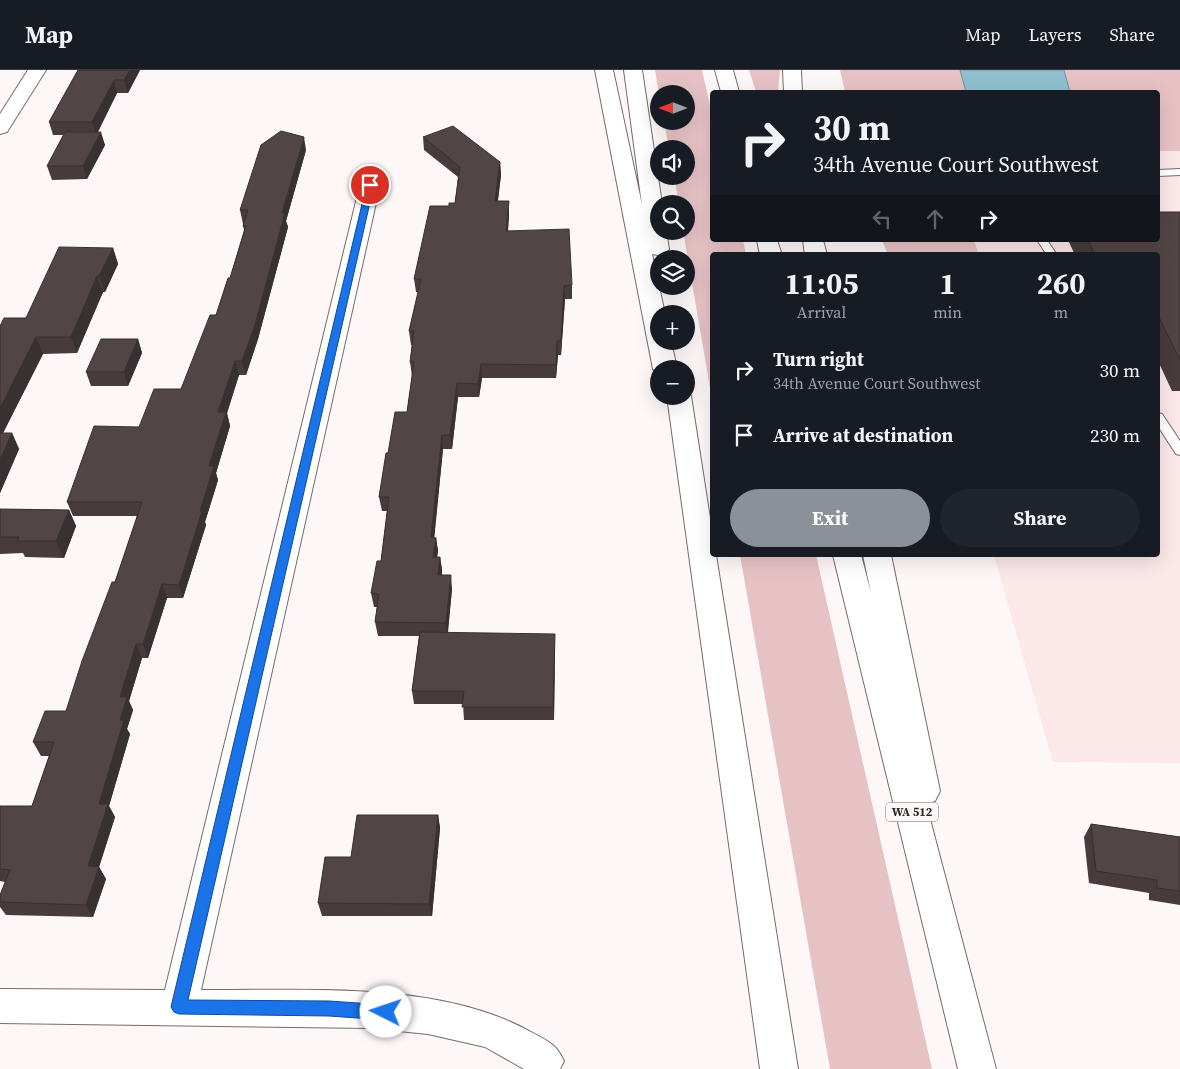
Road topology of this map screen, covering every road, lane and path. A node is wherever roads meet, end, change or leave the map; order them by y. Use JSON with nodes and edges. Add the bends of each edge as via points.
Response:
{"nodes":[{"id":1,"x":37,"y":70,"type":"edge"},
{"id":2,"x":604,"y":70,"type":"edge"},
{"id":3,"x":633,"y":70,"type":"edge"},
{"id":4,"x":724,"y":70,"type":"edge"},
{"id":5,"x":792,"y":70,"type":"edge"},
{"id":6,"x":729,"y":90,"type":"edge"},
{"id":7,"x":793,"y":90,"type":"edge"},
{"id":8,"x":0,"y":128,"type":"edge"},
{"id":9,"x":1160,"y":172,"type":"edge"},
{"id":10,"x":1180,"y":172,"type":"edge"},
{"id":11,"x":370,"y":185,"type":"dead end"},
{"id":12,"x":659,"y":250,"type":"edge"},
{"id":13,"x":652,"y":305,"type":"edge"},
{"id":14,"x":672,"y":405,"type":"edge"},
{"id":15,"x":680,"y":405,"type":"edge"},
{"id":16,"x":1160,"y":420,"type":"edge"},
{"id":17,"x":1179,"y":448,"type":"edge"},
{"id":18,"x":701,"y":552,"type":"junction"},
{"id":19,"x":848,"y":557,"type":"edge"},
{"id":20,"x":877,"y":557,"type":"edge"},
{"id":21,"x":0,"y":1006,"type":"edge"},
{"id":22,"x":179,"y":1007,"type":"junction"},
{"id":23,"x":545,"y":1062,"type":"dead end"},
{"id":24,"x":779,"y":1069,"type":"edge"},
{"id":25,"x":979,"y":1069,"type":"edge"}],
"edges":[{"from":1,"to":8,"type":"main road"},
{"from":2,"to":13,"type":"main road"},
{"from":3,"to":12,"type":"main road"},
{"from":4,"to":6,"type":"main road"},
{"from":5,"to":7,"type":"main road"},
{"from":9,"to":10,"type":"lane"},
{"from":11,"to":22,"type":"main road"},
{"from":14,"to":18,"type":"main road"},
{"from":15,"to":18,"type":"main road"},
{"from":16,"to":17,"type":"lane"},
{"from":18,"to":24,"type":"main road"},
{"from":19,"to":25,"type":"main road","number":"WA 512"},
{"from":20,"to":25,"type":"main road"},
{"from":21,"to":22,"type":"main road"},
{"from":22,"to":23,"type":"main road","via":[[329,1008],[443,1020],[486,1030]]}]}
